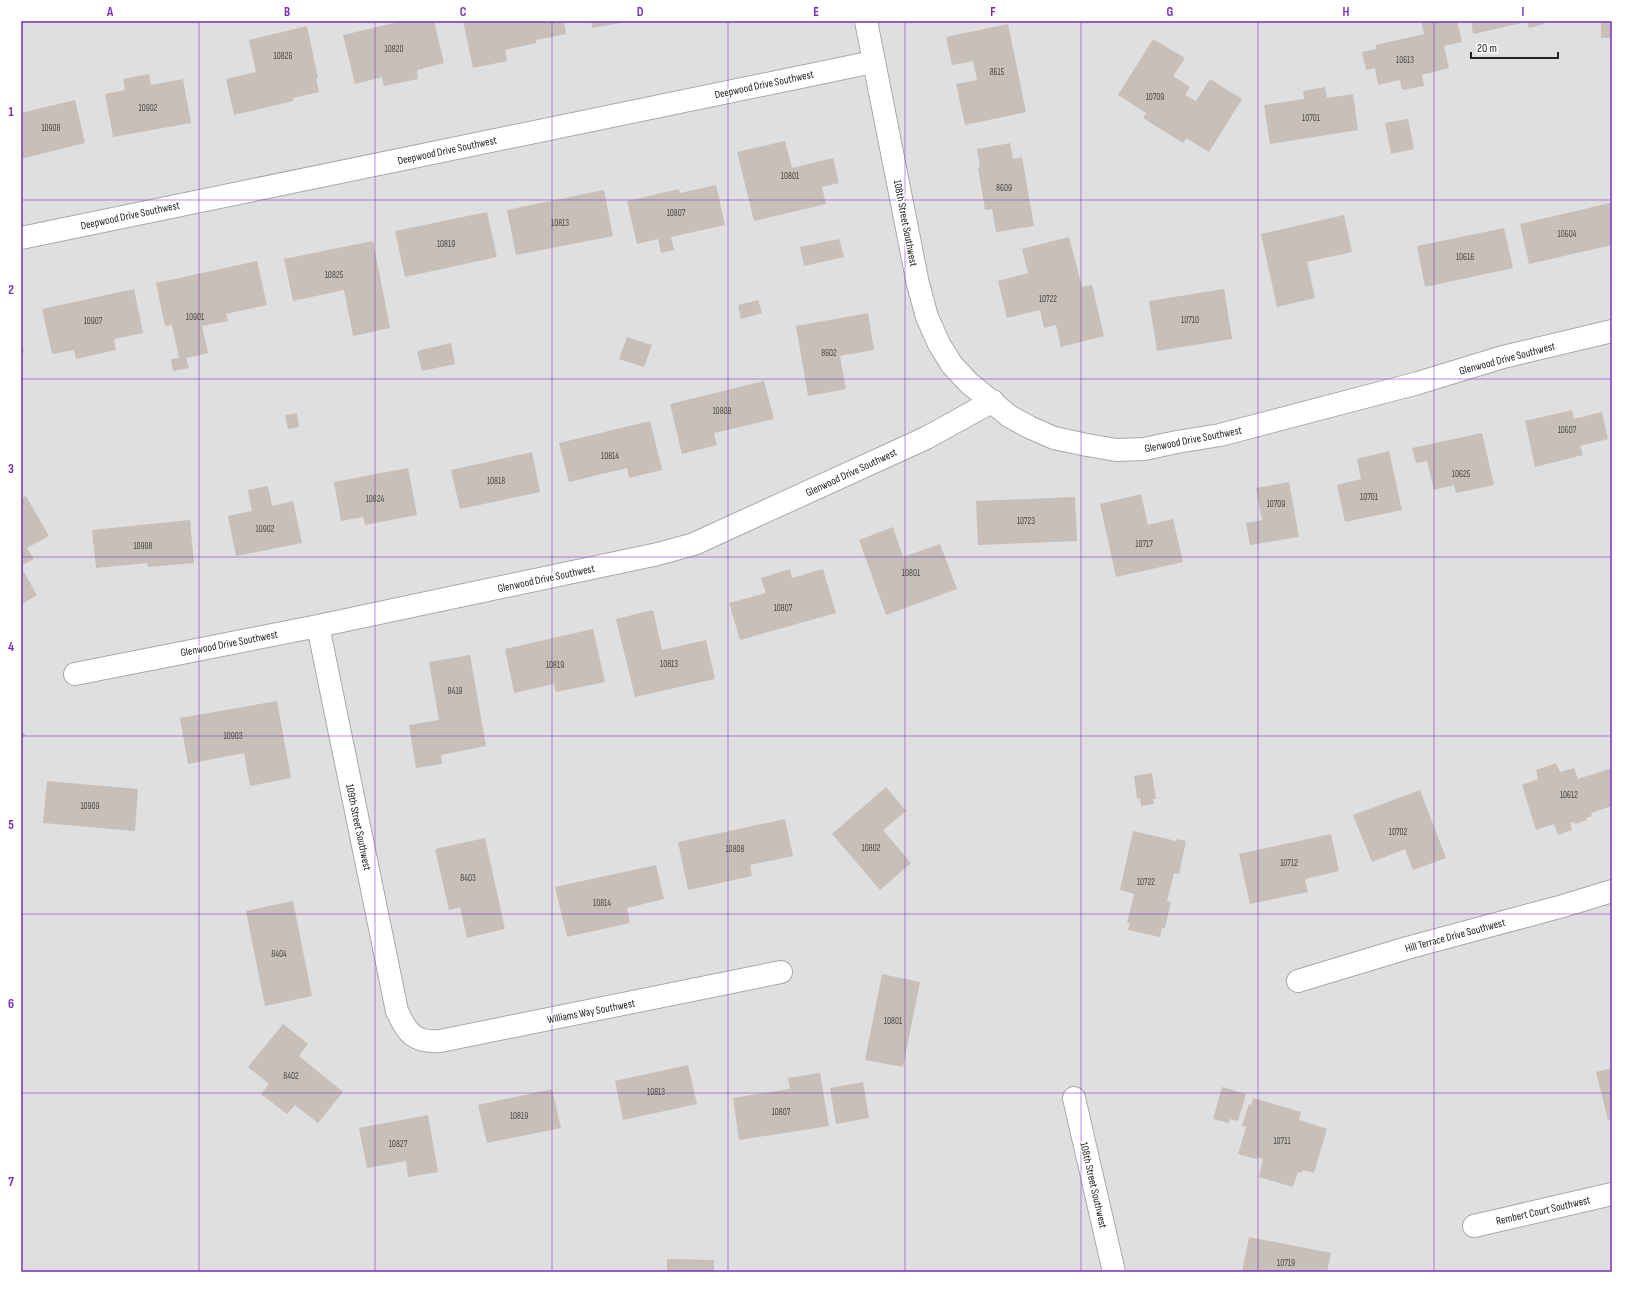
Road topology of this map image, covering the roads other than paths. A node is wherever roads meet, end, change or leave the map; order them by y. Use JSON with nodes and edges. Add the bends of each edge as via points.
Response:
{"nodes":[{"id":1,"x":866,"y":21,"type":"edge"},
{"id":2,"x":873,"y":62,"type":"junction"},
{"id":3,"x":21,"y":238,"type":"edge"},
{"id":4,"x":1612,"y":331,"type":"edge"},
{"id":5,"x":993,"y":401,"type":"junction"},
{"id":6,"x":318,"y":626,"type":"junction"},
{"id":7,"x":75,"y":674,"type":"dead end"},
{"id":8,"x":1612,"y":891,"type":"edge"},
{"id":9,"x":781,"y":972,"type":"dead end"},
{"id":10,"x":1298,"y":981,"type":"dead end"},
{"id":11,"x":404,"y":1027,"type":"joint"},
{"id":12,"x":1074,"y":1098,"type":"dead end"},
{"id":13,"x":1612,"y":1194,"type":"edge"},
{"id":14,"x":1474,"y":1226,"type":"dead end"},
{"id":15,"x":1114,"y":1272,"type":"edge"}],
"edges":[{"from":1,"to":2,"type":"street","name":"108th Street Southwest"},
{"from":2,"to":3,"type":"street","name":"Deepwood Drive Southwest"},
{"from":2,"to":5,"type":"street","name":"108th Street Southwest","via":[[927,317],[952,365]]},
{"from":4,"to":5,"type":"street","name":"Glenwood Drive Southwest","via":[[1503,357],[1418,383],[1220,435],[1144,449],[1116,450],[1054,438],[1009,416]]},
{"from":5,"to":6,"type":"street","name":"Glenwood Drive Southwest","via":[[926,438],[694,544],[658,554]]},
{"from":6,"to":7,"type":"street","name":"Glenwood Drive Southwest"},
{"from":6,"to":11,"type":"street","name":"109th Street Southwest","via":[[397,1011]]},
{"from":8,"to":10,"type":"street","name":"Hill Terrace Drive Southwest"},
{"from":9,"to":11,"type":"street","name":"Williams Way Southwest","via":[[440,1041],[418,1039]]},
{"from":12,"to":15,"type":"street","name":"108th Street Southwest"},
{"from":13,"to":14,"type":"street","name":"Rembert Court Southwest"}]}
